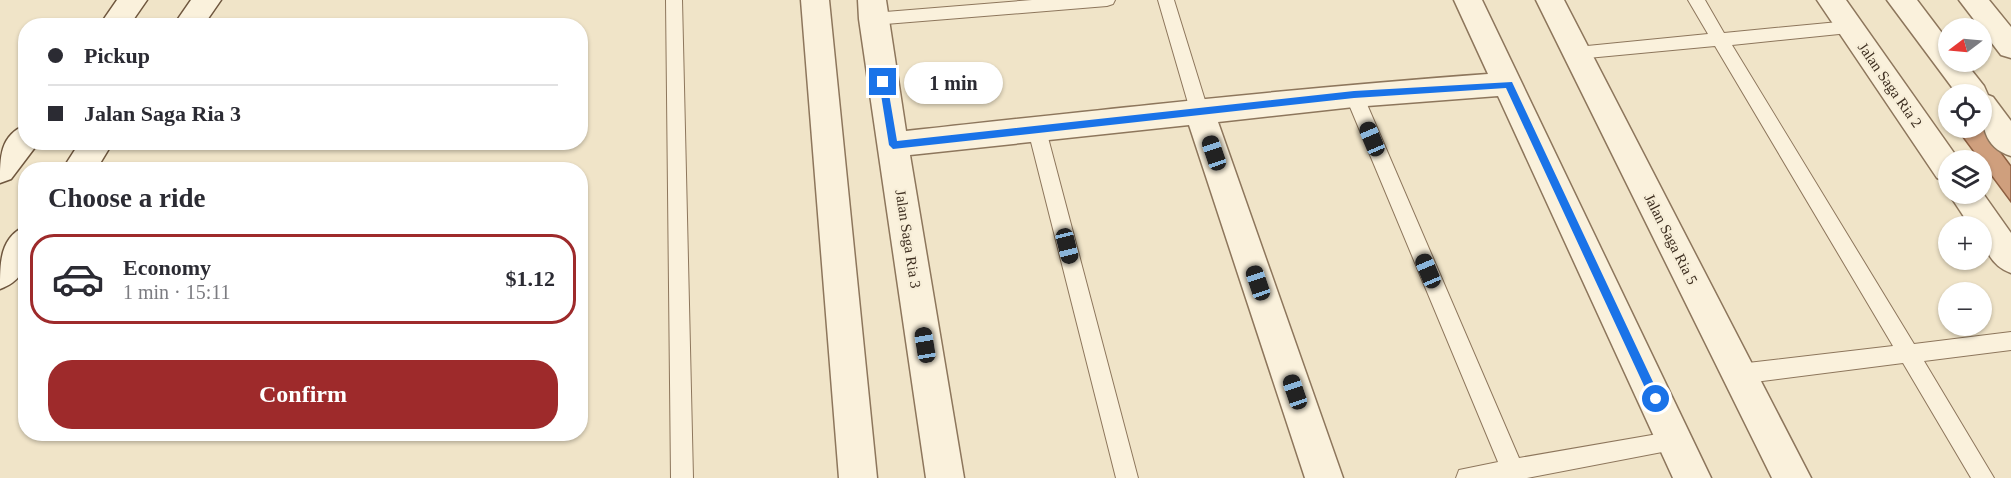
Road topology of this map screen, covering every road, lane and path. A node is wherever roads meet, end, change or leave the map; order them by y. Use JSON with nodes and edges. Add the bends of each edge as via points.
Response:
{"nodes":[{"id":1,"x":133,"y":0,"type":"edge"},
{"id":2,"x":207,"y":0,"type":"edge"},
{"id":3,"x":674,"y":0,"type":"edge"},
{"id":4,"x":815,"y":0,"type":"edge"},
{"id":5,"x":1107,"y":0,"type":"edge"},
{"id":6,"x":1166,"y":0,"type":"edge"},
{"id":7,"x":1467,"y":0,"type":"edge"},
{"id":8,"x":1550,"y":0,"type":"edge"},
{"id":9,"x":1696,"y":0,"type":"edge"},
{"id":10,"x":1831,"y":0,"type":"edge"},
{"id":11,"x":1901,"y":0,"type":"edge"},
{"id":12,"x":1973,"y":0,"type":"edge"},
{"id":13,"x":872,"y":9,"type":"edge"},
{"id":14,"x":119,"y":18,"type":"edge"},
{"id":15,"x":193,"y":18,"type":"edge"},
{"id":16,"x":1849,"y":27,"type":"junction"},
{"id":17,"x":1720,"y":39,"type":"junction"},
{"id":18,"x":2011,"y":47,"type":"edge"},
{"id":19,"x":1578,"y":53,"type":"junction"},
{"id":20,"x":1509,"y":84,"type":"junction"},
{"id":21,"x":1965,"y":84,"type":"edge"},
{"id":22,"x":1354,"y":94,"type":"junction"},
{"id":23,"x":1199,"y":110,"type":"junction"},
{"id":24,"x":1992,"y":118,"type":"edge"},
{"id":25,"x":1037,"y":130,"type":"junction"},
{"id":26,"x":2011,"y":144,"type":"edge"},
{"id":27,"x":893,"y":145,"type":"junction"},
{"id":28,"x":18,"y":147,"type":"edge"},
{"id":29,"x":1938,"y":155,"type":"edge"},
{"id":30,"x":0,"y":170,"type":"edge"},
{"id":31,"x":1972,"y":204,"type":"edge"},
{"id":32,"x":18,"y":251,"type":"edge"},
{"id":33,"x":2011,"y":259,"type":"edge"},
{"id":34,"x":0,"y":275,"type":"edge"},
{"id":35,"x":2011,"y":341,"type":"edge"},
{"id":36,"x":1908,"y":354,"type":"junction"},
{"id":37,"x":1739,"y":374,"type":"junction"},
{"id":38,"x":1675,"y":441,"type":"junction"},
{"id":39,"x":1514,"y":474,"type":"edge"},
{"id":40,"x":682,"y":478,"type":"edge"},
{"id":41,"x":858,"y":478,"type":"edge"},
{"id":42,"x":945,"y":478,"type":"edge"},
{"id":43,"x":1127,"y":478,"type":"edge"},
{"id":44,"x":1324,"y":478,"type":"edge"},
{"id":45,"x":1467,"y":478,"type":"edge"},
{"id":46,"x":1692,"y":478,"type":"edge"},
{"id":47,"x":1791,"y":478,"type":"edge"},
{"id":48,"x":1983,"y":478,"type":"edge"}],
"edges":[{"from":1,"to":14,"type":"street"},
{"from":2,"to":15,"type":"street"},
{"from":3,"to":40,"type":"lane"},
{"from":4,"to":41,"type":"street"},
{"from":5,"to":13,"type":"lane"},
{"from":6,"to":23,"type":"lane"},
{"from":7,"to":20,"type":"street"},
{"from":8,"to":19,"type":"street","name":"Jalan Saga Ria 5"},
{"from":9,"to":17,"type":"lane"},
{"from":10,"to":16,"type":"street","name":"Jalan Saga Ria 2"},
{"from":11,"to":21,"type":"street"},
{"from":12,"to":18,"type":"street"},
{"from":13,"to":27,"type":"street","name":"Jalan Saga Ria 3"},
{"from":16,"to":17,"type":"lane"},
{"from":16,"to":29,"type":"street","name":"Jalan Saga Ria 2"},
{"from":17,"to":19,"type":"lane"},
{"from":17,"to":36,"type":"lane"},
{"from":19,"to":37,"type":"street","name":"Jalan Saga Ria 5"},
{"from":20,"to":22,"type":"street"},
{"from":20,"to":38,"type":"street"},
{"from":22,"to":23,"type":"street"},
{"from":22,"to":39,"type":"lane"},
{"from":23,"to":25,"type":"street"},
{"from":23,"to":44,"type":"street"},
{"from":24,"to":26,"type":"street"},
{"from":25,"to":27,"type":"street"},
{"from":25,"to":43,"type":"lane"},
{"from":27,"to":42,"type":"street","name":"Jalan Saga Ria 3"},
{"from":28,"to":30,"type":"street"},
{"from":31,"to":33,"type":"street"},
{"from":32,"to":34,"type":"street"},
{"from":35,"to":36,"type":"lane"},
{"from":36,"to":37,"type":"lane"},
{"from":36,"to":48,"type":"lane"},
{"from":37,"to":47,"type":"street","name":"Jalan Saga Ria 5"},
{"from":38,"to":39,"type":"lane"},
{"from":38,"to":46,"type":"street"},
{"from":39,"to":45,"type":"lane"}]}
